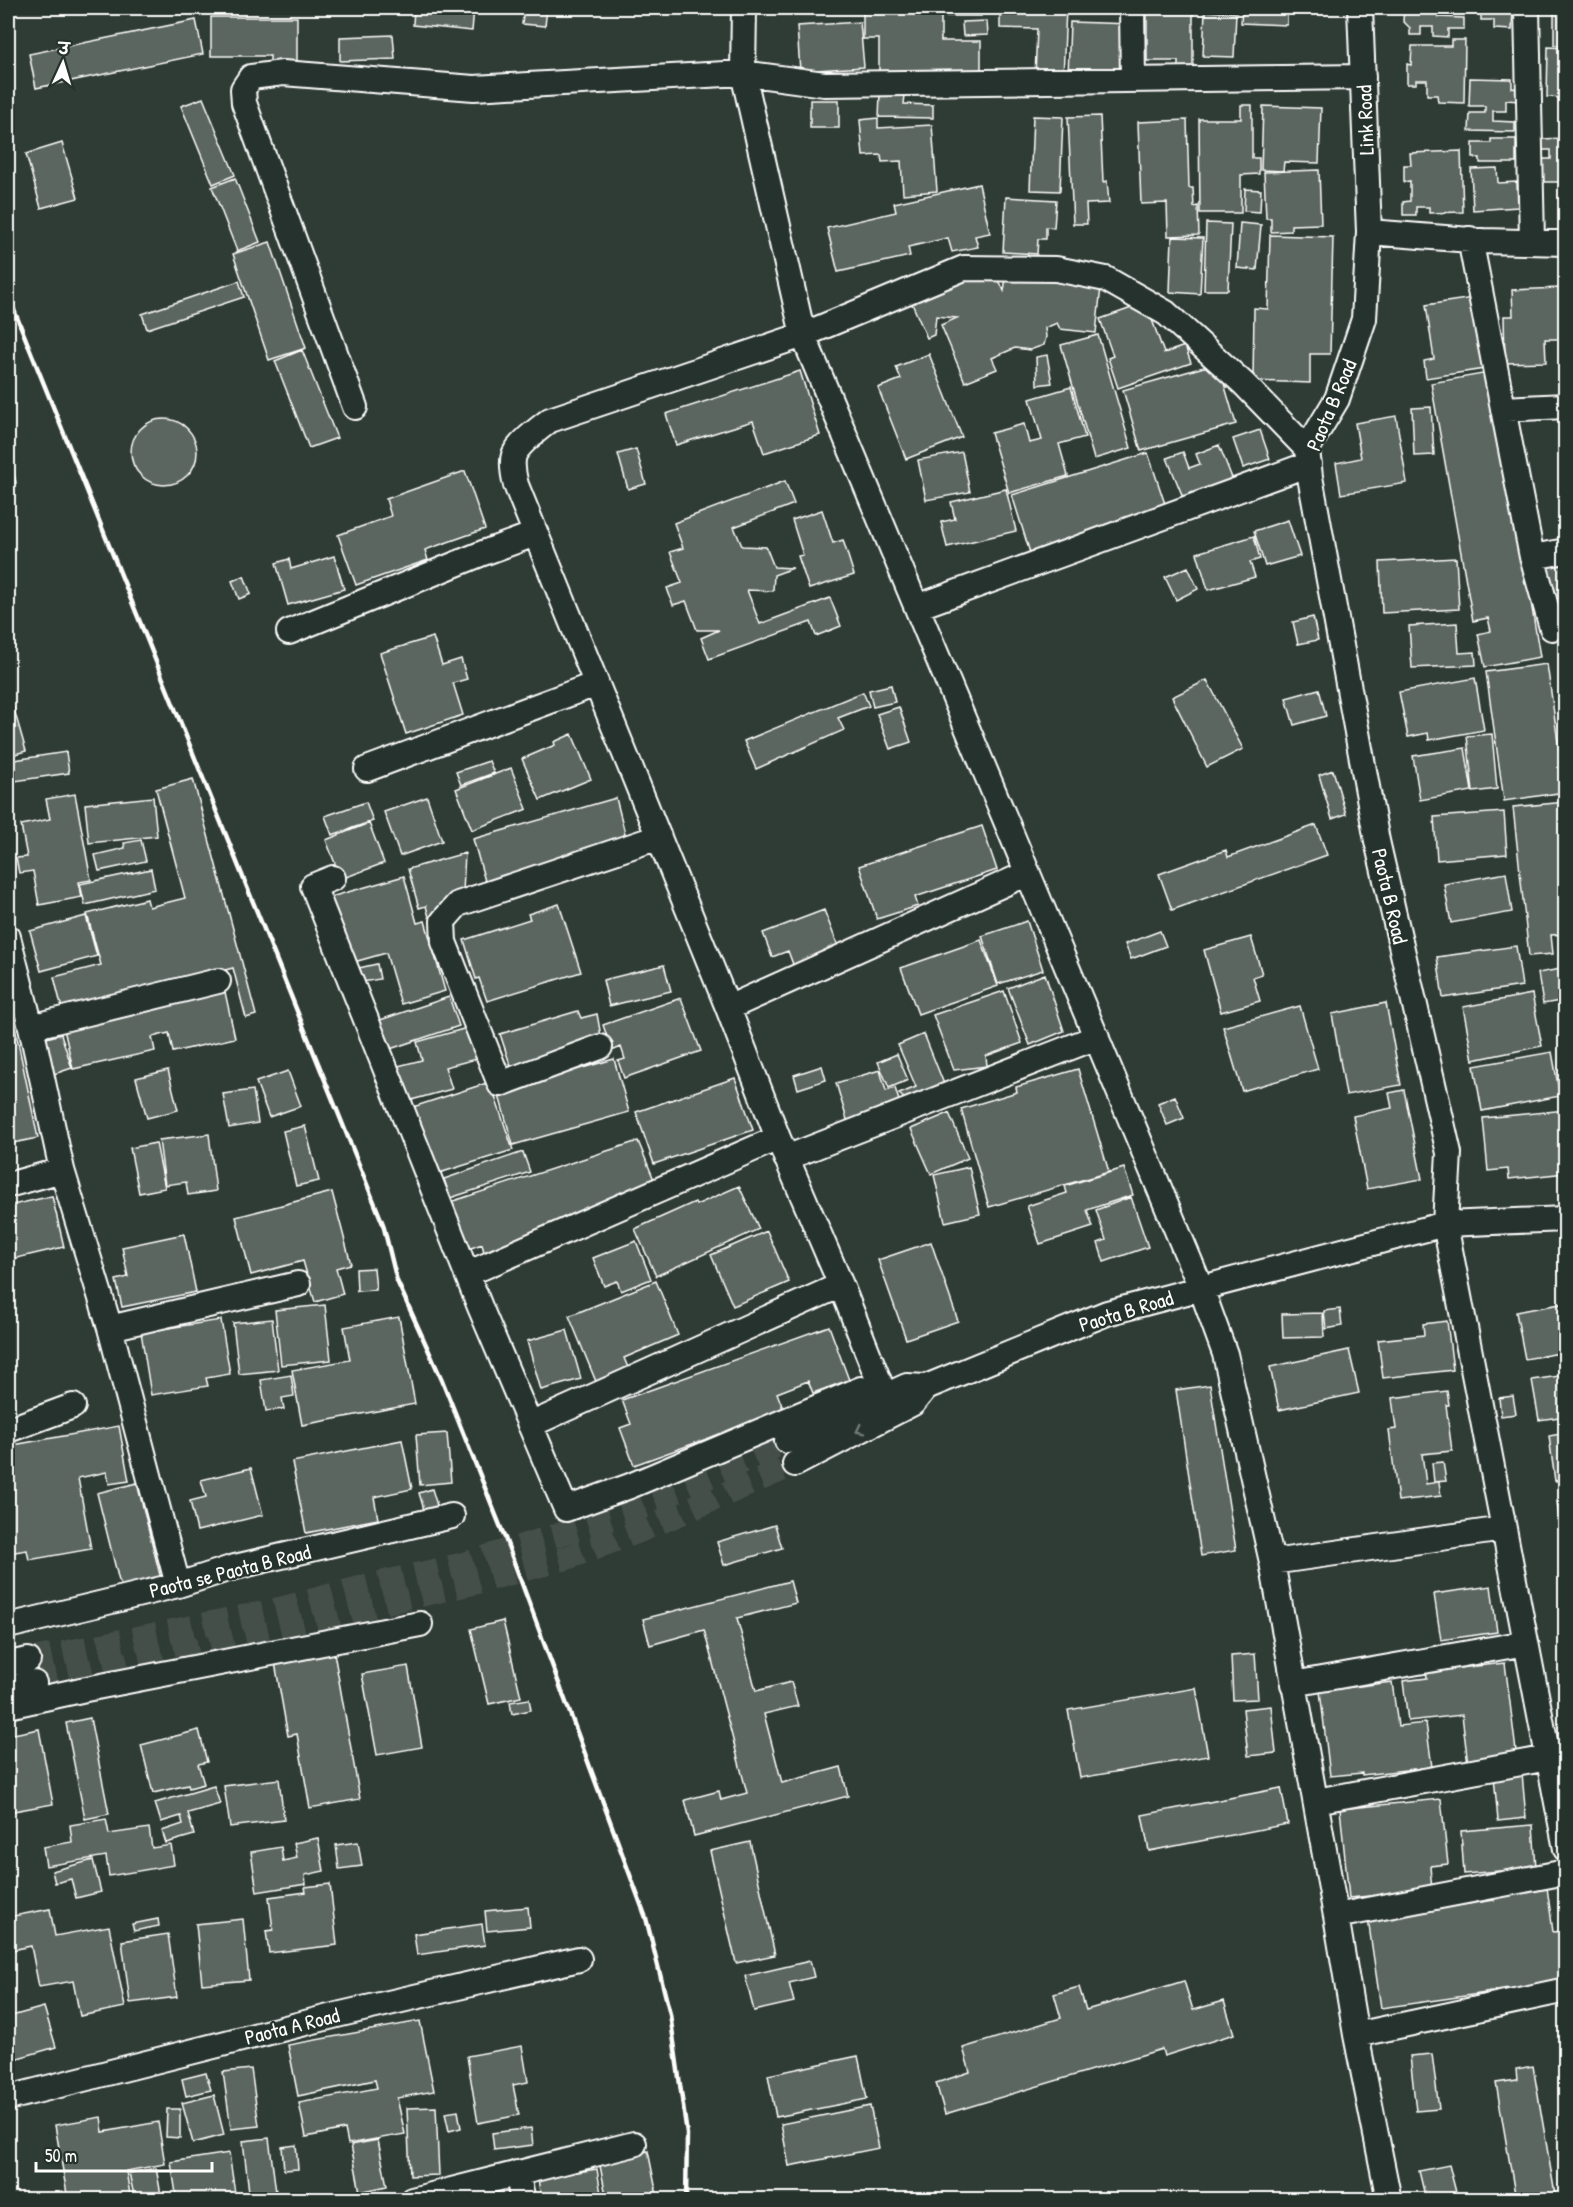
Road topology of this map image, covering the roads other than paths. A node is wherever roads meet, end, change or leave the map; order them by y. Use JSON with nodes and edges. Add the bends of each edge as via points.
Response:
{"nodes":[{"id":1,"x":744,"y":8,"type":"edge"},
{"id":2,"x":1132,"y":8,"type":"edge"},
{"id":3,"x":1360,"y":8,"type":"edge"},
{"id":4,"x":1527,"y":8,"type":"edge"},
{"id":5,"x":743,"y":73,"type":"junction"},
{"id":6,"x":1363,"y":77,"type":"junction"},
{"id":7,"x":1133,"y":80,"type":"junction"},
{"id":8,"x":1370,"y":232,"type":"junction"},
{"id":9,"x":1470,"y":239,"type":"junction"},
{"id":10,"x":1532,"y":242,"type":"junction"},
{"id":11,"x":1566,"y":243,"type":"edge"},
{"id":12,"x":803,"y":335,"type":"junction"},
{"id":13,"x":1566,"y":406,"type":"edge"},
{"id":14,"x":356,"y":407,"type":"dead end"},
{"id":15,"x":1503,"y":409,"type":"junction"},
{"id":16,"x":1308,"y":456,"type":"junction"},
{"id":17,"x":535,"y":534,"type":"junction"},
{"id":18,"x":1566,"y":551,"type":"edge"},
{"id":19,"x":1532,"y":556,"type":"junction"},
{"id":20,"x":917,"y":607,"type":"junction"},
{"id":21,"x":1552,"y":628,"type":"dead end"},
{"id":22,"x":289,"y":632,"type":"dead end"},
{"id":23,"x":596,"y":684,"type":"junction"},
{"id":24,"x":367,"y":769,"type":"dead end"},
{"id":25,"x":659,"y":837,"type":"junction"},
{"id":26,"x":1028,"y":873,"type":"junction"},
{"id":27,"x":333,"y":878,"type":"dead end"},
{"id":28,"x":8,"y":940,"type":"edge"},
{"id":29,"x":218,"y":981,"type":"dead end"},
{"id":30,"x":728,"y":1008,"type":"junction"},
{"id":31,"x":31,"y":1027,"type":"junction"},
{"id":32,"x":1097,"y":1037,"type":"junction"},
{"id":33,"x":600,"y":1047,"type":"dead end"},
{"id":34,"x":782,"y":1148,"type":"junction"},
{"id":35,"x":62,"y":1170,"type":"junction"},
{"id":36,"x":8,"y":1185,"type":"edge"},
{"id":37,"x":1566,"y":1218,"type":"edge"},
{"id":38,"x":1445,"y":1224,"type":"junction"},
{"id":39,"x":467,"y":1274,"type":"junction"},
{"id":40,"x":298,"y":1284,"type":"dead end"},
{"id":41,"x":841,"y":1286,"type":"junction"},
{"id":42,"x":1201,"y":1288,"type":"junction"},
{"id":43,"x":110,"y":1328,"type":"junction"},
{"id":44,"x":886,"y":1396,"type":"junction"},
{"id":45,"x":73,"y":1406,"type":"dead end"},
{"id":46,"x":530,"y":1425,"type":"junction"},
{"id":47,"x":8,"y":1430,"type":"edge"},
{"id":48,"x":786,"y":1441,"type":"tunnel mouth"},
{"id":49,"x":795,"y":1464,"type":"tunnel mouth"},
{"id":50,"x":452,"y":1516,"type":"dead end"},
{"id":51,"x":1504,"y":1530,"type":"junction"},
{"id":52,"x":1272,"y":1562,"type":"junction"},
{"id":53,"x":178,"y":1585,"type":"junction"},
{"id":54,"x":420,"y":1624,"type":"dead end"},
{"id":55,"x":8,"y":1626,"type":"edge"},
{"id":56,"x":1526,"y":1643,"type":"junction"},
{"id":57,"x":34,"y":1683,"type":"tunnel mouth"},
{"id":58,"x":1293,"y":1684,"type":"junction"},
{"id":59,"x":8,"y":1689,"type":"edge"},
{"id":60,"x":8,"y":1706,"type":"edge"},
{"id":61,"x":1548,"y":1758,"type":"junction"},
{"id":62,"x":1316,"y":1801,"type":"junction"},
{"id":63,"x":1566,"y":1849,"type":"edge"},
{"id":64,"x":1566,"y":1872,"type":"edge"},
{"id":65,"x":1336,"y":1916,"type":"junction"},
{"id":66,"x":579,"y":1959,"type":"dead end"},
{"id":67,"x":1566,"y":1990,"type":"edge"},
{"id":68,"x":1356,"y":2035,"type":"junction"},
{"id":69,"x":8,"y":2098,"type":"edge"},
{"id":70,"x":634,"y":2144,"type":"dead end"},
{"id":71,"x":517,"y":2173,"type":"junction"},
{"id":72,"x":412,"y":2199,"type":"edge"},
{"id":73,"x":523,"y":2199,"type":"edge"},
{"id":74,"x":1389,"y":2199,"type":"edge"}],
"edges":[{"from":1,"to":5,"type":"street"},
{"from":2,"to":7,"type":"street"},
{"from":3,"to":6,"type":"street","name":"Link Road"},
{"from":4,"to":10,"type":"street"},
{"from":5,"to":7,"type":"street","via":[[825,84]]},
{"from":5,"to":12,"type":"street"},
{"from":5,"to":14,"type":"street","via":[[474,88],[282,73],[251,77],[243,89],[243,103]]},
{"from":6,"to":7,"type":"street"},
{"from":6,"to":8,"type":"street","name":"Link Road"},
{"from":8,"to":9,"type":"street"},
{"from":8,"to":16,"type":"street","name":"Paota B Road","via":[[1365,319],[1337,399]]},
{"from":9,"to":10,"type":"street"},
{"from":9,"to":15,"type":"street"},
{"from":10,"to":11,"type":"street"},
{"from":12,"to":16,"type":"street","via":[[964,268],[1056,269],[1106,279],[1166,313],[1244,384]]},
{"from":12,"to":17,"type":"street","via":[[550,420],[514,455],[516,486]]},
{"from":12,"to":20,"type":"street"},
{"from":13,"to":15,"type":"street"},
{"from":15,"to":19,"type":"street"},
{"from":16,"to":20,"type":"street"},
{"from":16,"to":38,"type":"street","name":"Paota B Road","via":[[1377,841],[1449,1153]]},
{"from":17,"to":22,"type":"street"},
{"from":17,"to":23,"type":"street"},
{"from":18,"to":19,"type":"street"},
{"from":19,"to":21,"type":"street"},
{"from":20,"to":26,"type":"street"},
{"from":23,"to":24,"type":"street"},
{"from":23,"to":25,"type":"street"},
{"from":25,"to":30,"type":"street"},
{"from":25,"to":33,"type":"street","via":[[458,904],[443,921],[444,942],[500,1084]]},
{"from":26,"to":30,"type":"street"},
{"from":26,"to":32,"type":"street"},
{"from":27,"to":39,"type":"street","via":[[313,886]]},
{"from":28,"to":31,"type":"street"},
{"from":29,"to":31,"type":"street"},
{"from":30,"to":34,"type":"street"},
{"from":31,"to":35,"type":"street"},
{"from":32,"to":34,"type":"street"},
{"from":32,"to":42,"type":"street"},
{"from":34,"to":39,"type":"street"},
{"from":34,"to":41,"type":"street"},
{"from":35,"to":36,"type":"street"},
{"from":35,"to":43,"type":"street"},
{"from":37,"to":38,"type":"street"},
{"from":38,"to":42,"type":"street","name":"Paota B Road"},
{"from":38,"to":51,"type":"street"},
{"from":39,"to":46,"type":"street"},
{"from":40,"to":43,"type":"street"},
{"from":41,"to":44,"type":"street"},
{"from":41,"to":46,"type":"street"},
{"from":42,"to":44,"type":"street","name":"Paota B Road","via":[[1107,1313],[926,1387],[907,1386]]},
{"from":42,"to":52,"type":"street","via":[[1225,1354]]},
{"from":43,"to":53,"type":"street"},
{"from":44,"to":46,"type":"street","via":[[566,1509]]},
{"from":44,"to":48,"type":"street","name":"Paota B Road"},
{"from":44,"to":49,"type":"street","name":"Paota B Road","one_way":true},
{"from":45,"to":47,"type":"street"},
{"from":50,"to":53,"type":"street","name":"Paota se Paota B Road","via":[[231,1568]]},
{"from":51,"to":52,"type":"street"},
{"from":51,"to":56,"type":"street"},
{"from":52,"to":58,"type":"street"},
{"from":53,"to":55,"type":"street","name":"Paota se Paota B Road"},
{"from":54,"to":60,"type":"street"},
{"from":56,"to":58,"type":"street"},
{"from":56,"to":61,"type":"street"},
{"from":57,"to":59,"type":"street"},
{"from":58,"to":62,"type":"street"},
{"from":61,"to":62,"type":"street"},
{"from":61,"to":63,"type":"street"},
{"from":62,"to":65,"type":"street"},
{"from":64,"to":65,"type":"street"},
{"from":65,"to":68,"type":"street"},
{"from":66,"to":69,"type":"street","name":"Paota A Road"},
{"from":67,"to":68,"type":"street"},
{"from":68,"to":74,"type":"street"},
{"from":70,"to":71,"type":"street"},
{"from":71,"to":72,"type":"street"},
{"from":71,"to":73,"type":"street"}]}
